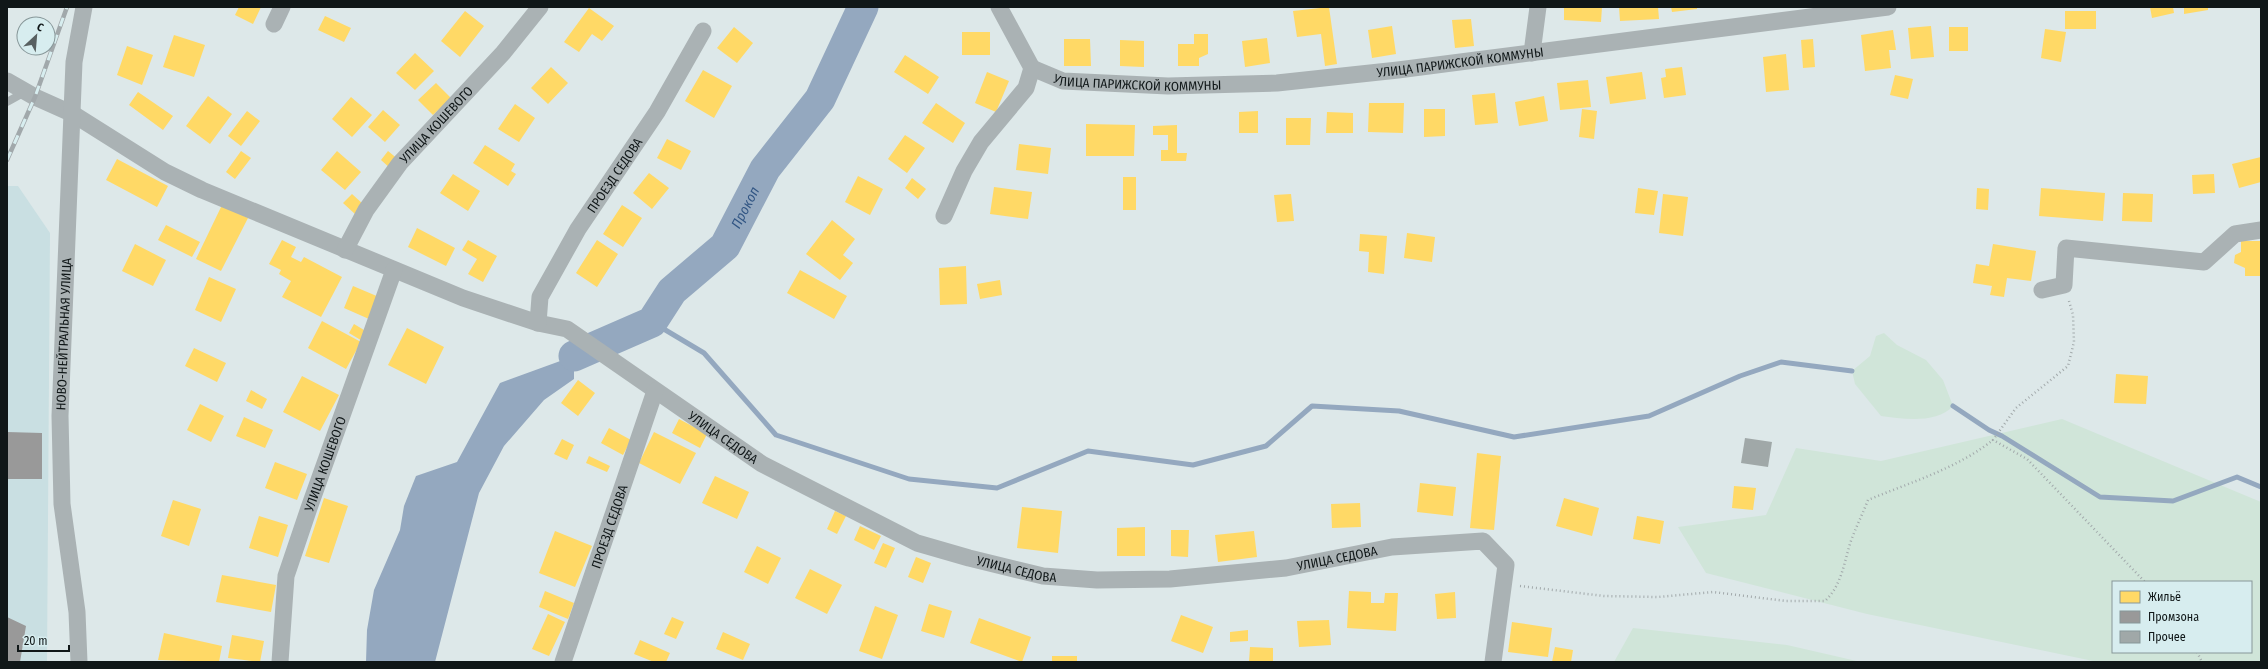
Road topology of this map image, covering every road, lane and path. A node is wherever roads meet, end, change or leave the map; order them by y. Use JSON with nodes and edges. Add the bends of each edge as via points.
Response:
{"nodes":[{"id":1,"x":84,"y":7,"type":"edge"},
{"id":2,"x":282,"y":7,"type":"edge"},
{"id":3,"x":540,"y":7,"type":"edge"},
{"id":4,"x":999,"y":7,"type":"edge"},
{"id":5,"x":1538,"y":7,"type":"edge"},
{"id":6,"x":1888,"y":7,"type":"edge"},
{"id":7,"x":274,"y":24,"type":"dead end"},
{"id":8,"x":703,"y":31,"type":"dead end"},
{"id":9,"x":1532,"y":53,"type":"junction"},
{"id":10,"x":1032,"y":68,"type":"junction"},
{"id":11,"x":7,"y":81,"type":"edge"},
{"id":12,"x":25,"y":92,"type":"junction"},
{"id":13,"x":7,"y":102,"type":"edge"},
{"id":14,"x":73,"y":114,"type":"junction"},
{"id":15,"x":944,"y":216,"type":"dead end"},
{"id":16,"x":2261,"y":230,"type":"edge"},
{"id":17,"x":344,"y":250,"type":"junction"},
{"id":18,"x":394,"y":270,"type":"junction"},
{"id":19,"x":2064,"y":285,"type":"junction"},
{"id":20,"x":2042,"y":290,"type":"dead end"},
{"id":21,"x":538,"y":323,"type":"junction"},
{"id":22,"x":655,"y":391,"type":"junction"},
{"id":23,"x":1993,"y":440,"type":"junction"},
{"id":24,"x":2144,"y":581,"type":"edge"},
{"id":25,"x":1504,"y":584,"type":"junction"},
{"id":26,"x":2198,"y":653,"type":"edge"},
{"id":27,"x":79,"y":662,"type":"edge"},
{"id":28,"x":280,"y":662,"type":"edge"},
{"id":29,"x":563,"y":662,"type":"edge"},
{"id":30,"x":1493,"y":662,"type":"edge"},
{"id":31,"x":2202,"y":662,"type":"edge"}],
"edges":[{"from":1,"to":14,"type":"street","name":"НОВО-НЕЙТРАЛЬНАЯ УЛИЦА","via":[[74,62]]},
{"from":2,"to":7,"type":"street"},
{"from":3,"to":17,"type":"street","name":"УЛИЦА КОШЕВОГО","via":[[504,53],[400,163],[366,210]]},
{"from":4,"to":10,"type":"street"},
{"from":5,"to":9,"type":"street"},
{"from":6,"to":9,"type":"street","name":"УЛИЦА ПАРИЖСКОЙ КОММУНЫ"},
{"from":8,"to":21,"type":"street","name":"ПРОЕЗД СЕДОВА","via":[[657,112],[578,229],[540,297]]},
{"from":9,"to":10,"type":"street","name":"УЛИЦА ПАРИЖСКОЙ КОММУНЫ","via":[[1398,70],[1262,83],[1168,86],[1063,81]]},
{"from":10,"to":15,"type":"street","via":[[1026,88],[981,142],[964,171]]},
{"from":11,"to":12,"type":"street"},
{"from":12,"to":13,"type":"lane"},
{"from":12,"to":14,"type":"street"},
{"from":14,"to":17,"type":"street","via":[[171,175]]},
{"from":14,"to":27,"type":"street","name":"НОВО-НЕЙТРАЛЬНАЯ УЛИЦА","via":[[60,416],[62,504],[77,612]]},
{"from":16,"to":19,"type":"street","via":[[2235,234],[2204,262],[2066,248]]},
{"from":17,"to":18,"type":"street"},
{"from":18,"to":21,"type":"street","via":[[463,298]]},
{"from":18,"to":28,"type":"street","name":"УЛИЦА КОШЕВОГО","via":[[286,576]]},
{"from":19,"to":20,"type":"street"},
{"from":19,"to":23,"type":"path","via":[[2073,315],[2074,342],[2068,366],[2016,408]]},
{"from":21,"to":22,"type":"street","name":"УЛИЦА СЕДОВА","via":[[567,329]]},
{"from":22,"to":25,"type":"street","name":"УЛИЦА СЕДОВА","via":[[762,464],[917,543],[1043,576],[1097,580],[1170,579],[1286,568],[1392,547],[1483,541],[1506,565]]},
{"from":22,"to":29,"type":"street","name":"ПРОЕЗД СЕДОВА"},
{"from":23,"to":24,"type":"path","via":[[2027,459]]},
{"from":23,"to":25,"type":"path","via":[[1974,455],[1939,472],[1868,500],[1852,538],[1842,573],[1831,595],[1825,601],[1786,601],[1712,592],[1658,597],[1604,596]]},
{"from":25,"to":30,"type":"street"},
{"from":26,"to":31,"type":"path"}]}
